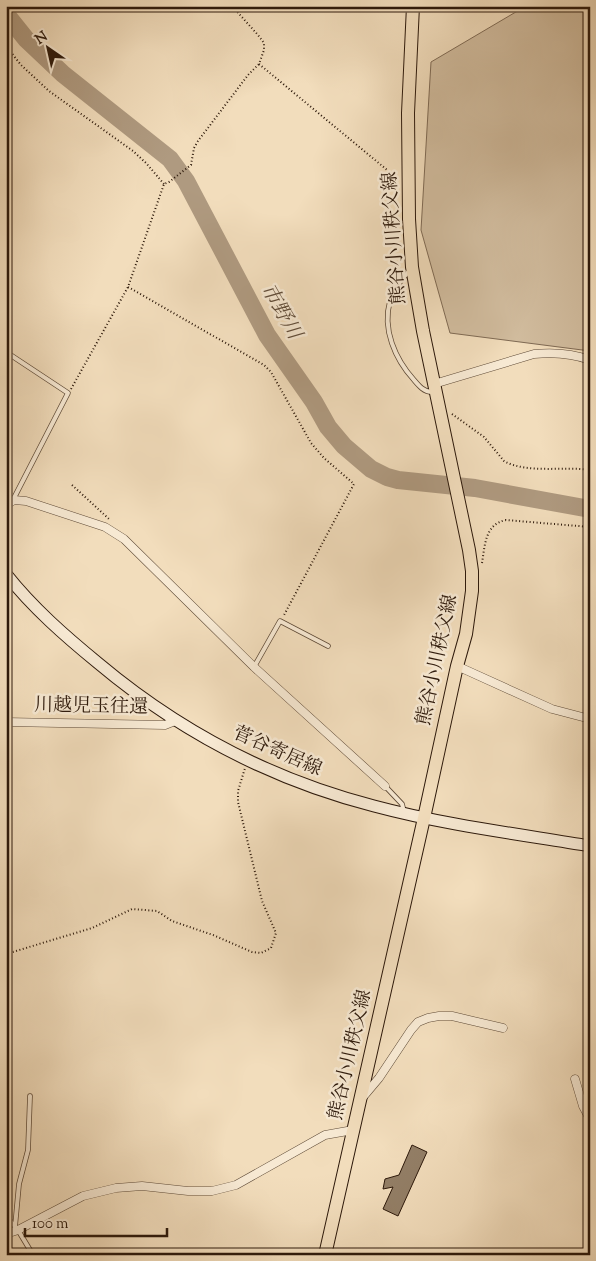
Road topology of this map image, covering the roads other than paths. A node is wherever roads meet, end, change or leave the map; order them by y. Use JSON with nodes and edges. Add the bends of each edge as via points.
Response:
{"nodes":[{"id":1,"x":413,"y":6,"type":"edge"},
{"id":2,"x":412,"y":267,"type":"junction"},
{"id":3,"x":6,"y":352,"type":"edge"},
{"id":4,"x":590,"y":360,"type":"edge"},
{"id":5,"x":436,"y":394,"type":"junction"},
{"id":6,"x":14,"y":500,"type":"junction"},
{"id":7,"x":6,"y":505,"type":"edge"},
{"id":8,"x":6,"y":574,"type":"edge"},
{"id":9,"x":328,"y":646,"type":"dead end"},
{"id":10,"x":457,"y":666,"type":"junction"},
{"id":11,"x":254,"y":667,"type":"junction"},
{"id":12,"x":590,"y":719,"type":"edge"},
{"id":13,"x":175,"y":721,"type":"junction"},
{"id":14,"x":6,"y":722,"type":"edge"},
{"id":15,"x":385,"y":786,"type":"joint"},
{"id":16,"x":405,"y":814,"type":"junction"},
{"id":17,"x":424,"y":818,"type":"junction"},
{"id":18,"x":590,"y":846,"type":"edge"},
{"id":19,"x":503,"y":1028,"type":"dead end"},
{"id":20,"x":575,"y":1079,"type":"dead end"},
{"id":21,"x":30,"y":1096,"type":"dead end"},
{"id":22,"x":360,"y":1100,"type":"junction"},
{"id":23,"x":590,"y":1118,"type":"edge"},
{"id":24,"x":353,"y":1130,"type":"junction"},
{"id":25,"x":6,"y":1216,"type":"edge"},
{"id":26,"x":17,"y":1228,"type":"junction"},
{"id":27,"x":6,"y":1234,"type":"edge"},
{"id":28,"x":325,"y":1254,"type":"edge"},
{"id":29,"x":33,"y":1255,"type":"edge"},
{"id":30,"x":332,"y":1255,"type":"edge"}],
"edges":[{"from":1,"to":2,"type":"main road","name":"熊谷小川秩父線","via":[[408,113]]},
{"from":2,"to":5,"type":"main road","name":"熊谷小川秩父線"},
{"from":2,"to":5,"type":"lane","via":[[390,300],[388,323],[391,345],[406,372],[426,392]]},
{"from":3,"to":6,"type":"lane","via":[[68,393]]},
{"from":4,"to":5,"type":"street","via":[[572,354],[534,354]]},
{"from":5,"to":10,"type":"main road","name":"熊谷小川秩父線","via":[[472,571],[466,634]]},
{"from":6,"to":7,"type":"street"},
{"from":6,"to":11,"type":"street","via":[[26,501],[115,532]]},
{"from":8,"to":13,"type":"main road","name":"菅谷寄居線","via":[[65,635],[117,679]]},
{"from":9,"to":11,"type":"lane","via":[[280,621]]},
{"from":10,"to":12,"type":"street","via":[[552,708]]},
{"from":10,"to":17,"type":"main road","name":"熊谷小川秩父線"},
{"from":11,"to":15,"type":"street"},
{"from":13,"to":14,"type":"street","name":"川越児玉往還","via":[[165,725]]},
{"from":13,"to":16,"type":"main road","name":"菅谷寄居線","via":[[248,760],[319,790]]},
{"from":15,"to":16,"type":"lane","via":[[402,804]]},
{"from":16,"to":17,"type":"main road","name":"菅谷寄居線"},
{"from":17,"to":18,"type":"main road","name":"菅谷寄居線"},
{"from":17,"to":22,"type":"main road","name":"熊谷小川秩父線"},
{"from":19,"to":22,"type":"street","via":[[452,1016],[418,1022]]},
{"from":20,"to":23,"type":"street"},
{"from":21,"to":26,"type":"lane","via":[[28,1150],[19,1184]]},
{"from":22,"to":24,"type":"main road","name":"熊谷小川秩父線"},
{"from":24,"to":26,"type":"street","via":[[325,1135],[236,1185],[188,1192],[142,1186],[116,1188],[83,1196]]},
{"from":24,"to":28,"type":"main road","name":"熊谷小川秩父線"},
{"from":25,"to":26,"type":"lane"},
{"from":26,"to":27,"type":"street"},
{"from":26,"to":29,"type":"lane"},
{"from":28,"to":30,"type":"street"}]}
